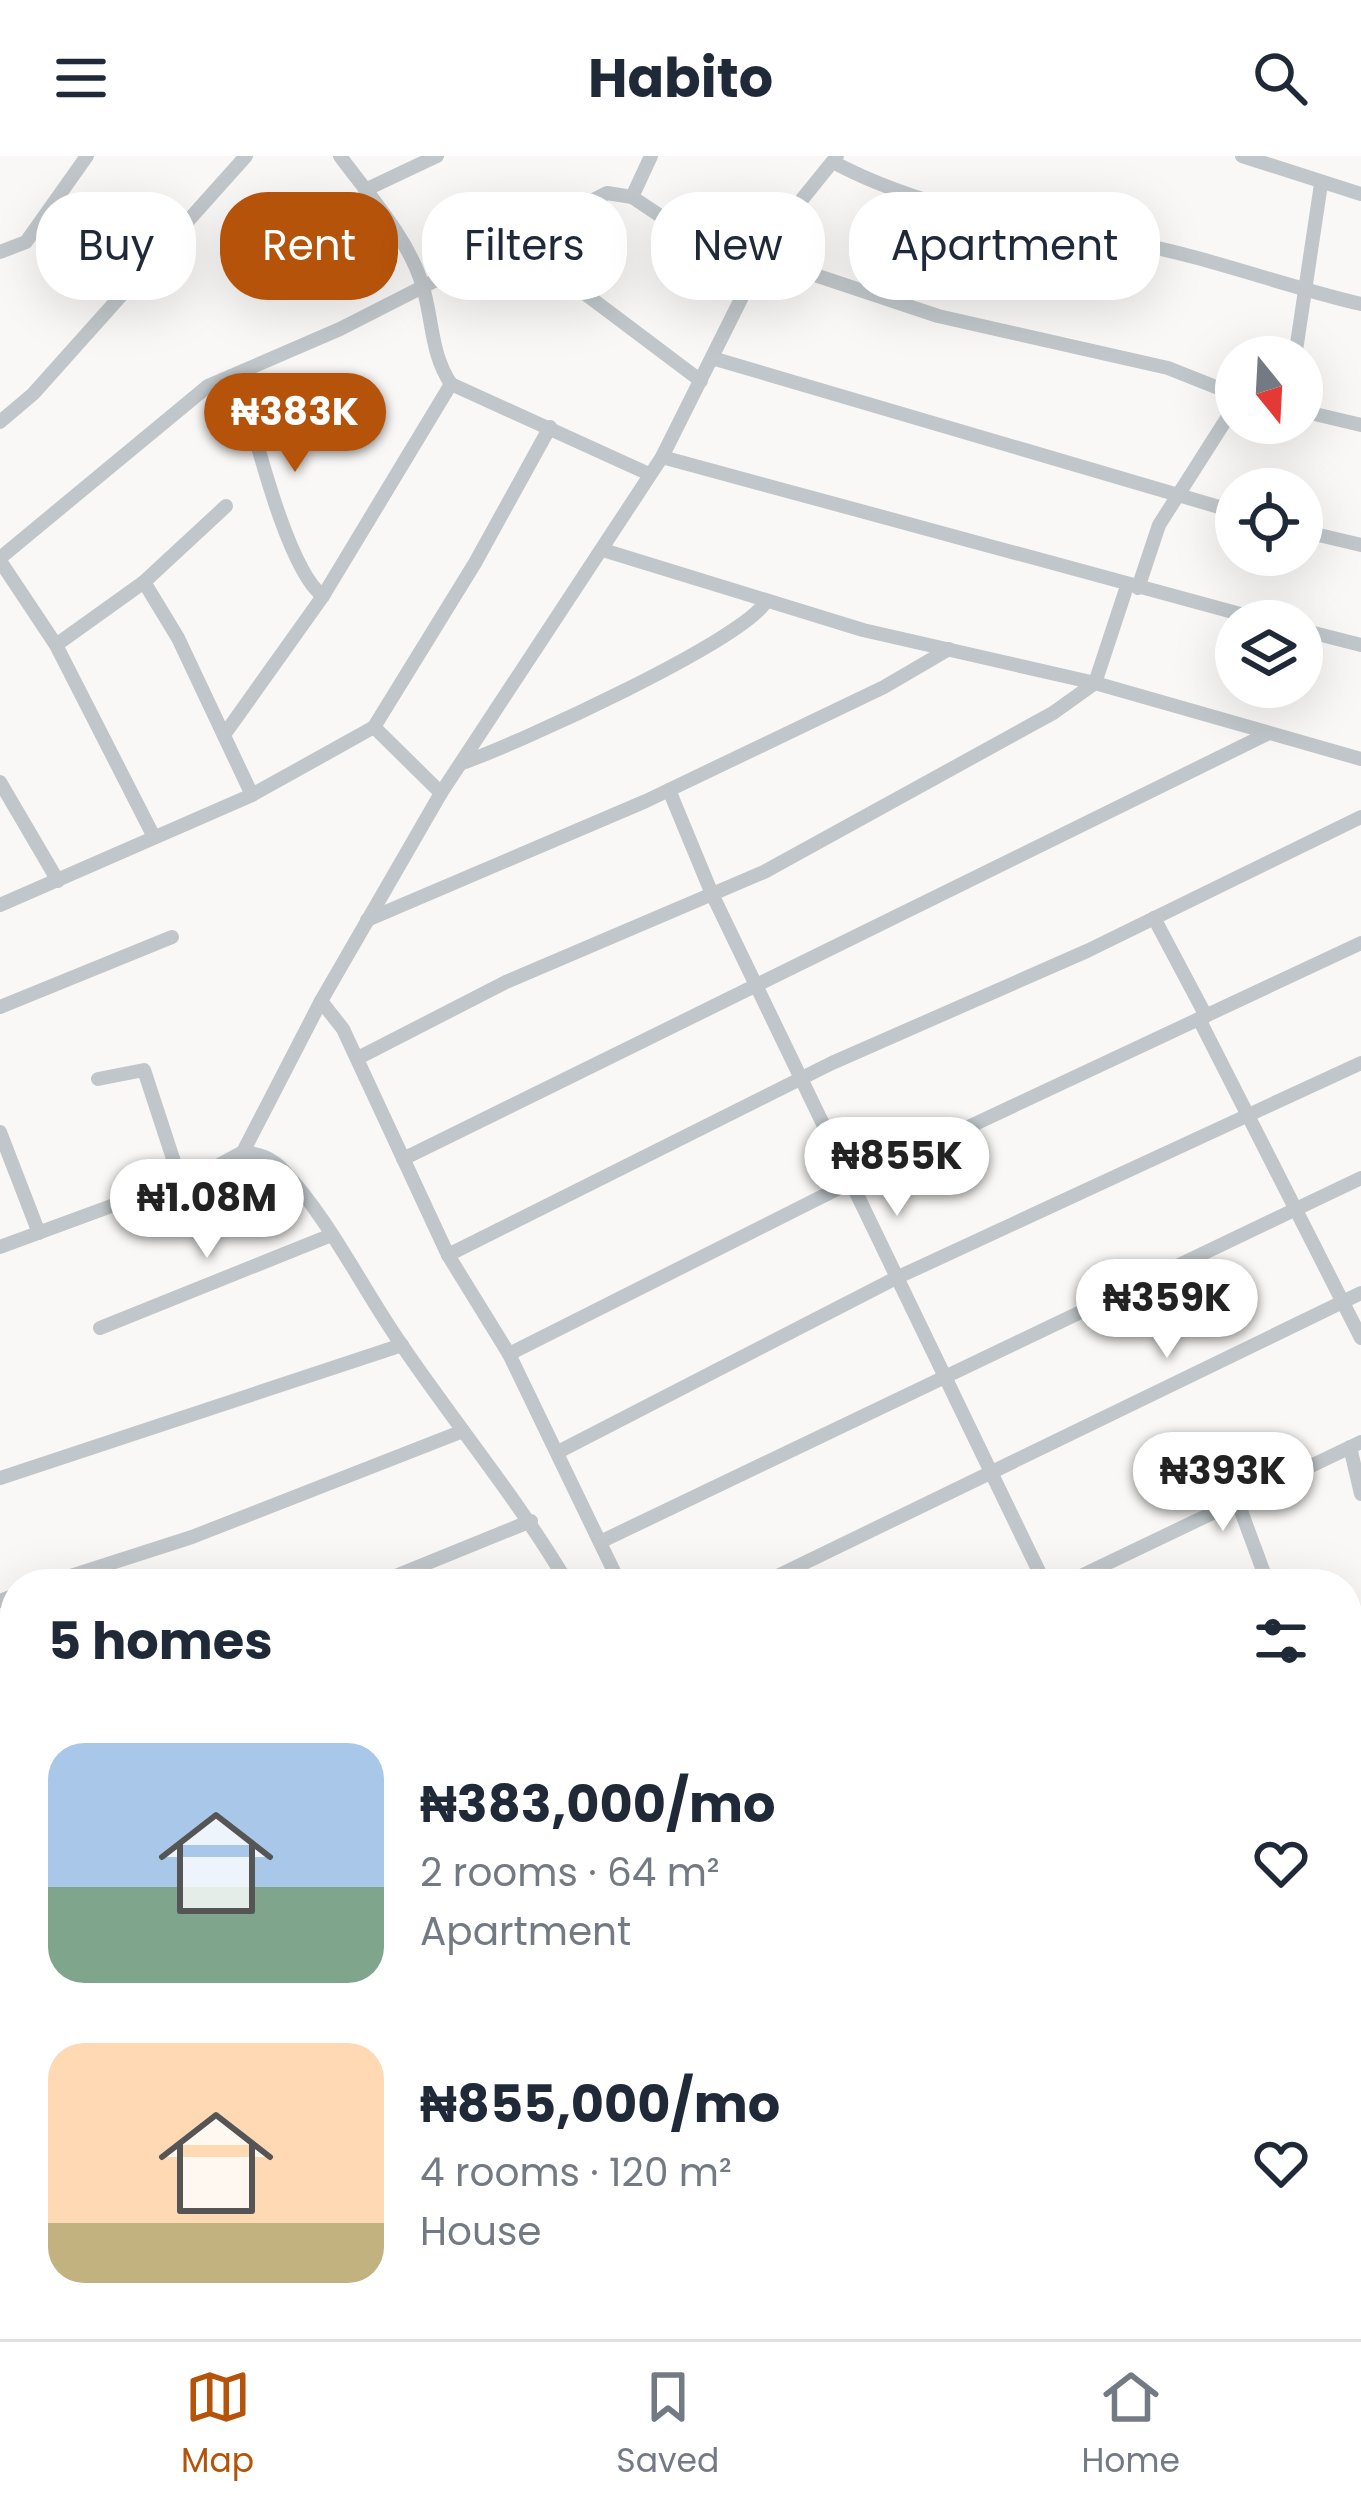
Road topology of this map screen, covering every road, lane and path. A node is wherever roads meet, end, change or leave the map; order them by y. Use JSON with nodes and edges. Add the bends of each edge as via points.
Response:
{"nodes":[{"id":1,"x":87,"y":156,"type":"edge"},
{"id":2,"x":246,"y":156,"type":"edge"},
{"id":3,"x":340,"y":156,"type":"edge"},
{"id":4,"x":437,"y":156,"type":"edge"},
{"id":5,"x":651,"y":156,"type":"edge"},
{"id":6,"x":1242,"y":156,"type":"edge"},
{"id":7,"x":835,"y":159,"type":"edge"},
{"id":8,"x":1321,"y":184,"type":"junction"},
{"id":9,"x":365,"y":190,"type":"junction"},
{"id":10,"x":811,"y":192,"type":"edge"},
{"id":11,"x":1361,"y":194,"type":"edge"},
{"id":12,"x":627,"y":196,"type":"edge"},
{"id":13,"x":632,"y":197,"type":"junction"},
{"id":14,"x":651,"y":210,"type":"edge"},
{"id":15,"x":0,"y":252,"type":"edge"},
{"id":16,"x":825,"y":278,"type":"edge"},
{"id":17,"x":422,"y":283,"type":"edge"},
{"id":18,"x":422,"y":285,"type":"edge"},
{"id":19,"x":1308,"y":292,"type":"junction"},
{"id":20,"x":426,"y":300,"type":"edge"},
{"id":21,"x":593,"y":300,"type":"edge"},
{"id":22,"x":741,"y":300,"type":"edge"},
{"id":23,"x":1361,"y":304,"type":"edge"},
{"id":24,"x":1299,"y":336,"type":"edge"},
{"id":25,"x":712,"y":358,"type":"junction"},
{"id":26,"x":238,"y":376,"type":"junction"},
{"id":27,"x":701,"y":381,"type":"junction"},
{"id":28,"x":451,"y":384,"type":"junction"},
{"id":29,"x":1215,"y":387,"type":"edge"},
{"id":30,"x":1323,"y":415,"type":"edge"},
{"id":31,"x":0,"y":422,"type":"edge"},
{"id":32,"x":1361,"y":425,"type":"edge"},
{"id":33,"x":550,"y":427,"type":"junction"},
{"id":34,"x":1215,"y":436,"type":"edge"},
{"id":35,"x":662,"y":457,"type":"junction"},
{"id":36,"x":649,"y":474,"type":"junction"},
{"id":37,"x":1177,"y":495,"type":"junction"},
{"id":38,"x":226,"y":506,"type":"dead end"},
{"id":39,"x":1215,"y":506,"type":"edge"},
{"id":40,"x":1323,"y":536,"type":"edge"},
{"id":41,"x":1361,"y":545,"type":"edge"},
{"id":42,"x":602,"y":550,"type":"junction"},
{"id":43,"x":0,"y":560,"type":"edge"},
{"id":44,"x":143,"y":582,"type":"junction"},
{"id":45,"x":1132,"y":587,"type":"junction"},
{"id":46,"x":323,"y":596,"type":"junction"},
{"id":47,"x":766,"y":601,"type":"junction"},
{"id":48,"x":1215,"y":608,"type":"edge"},
{"id":49,"x":1323,"y":636,"type":"edge"},
{"id":50,"x":56,"y":645,"type":"junction"},
{"id":51,"x":1361,"y":646,"type":"edge"},
{"id":52,"x":949,"y":649,"type":"junction"},
{"id":53,"x":1095,"y":683,"type":"junction"},
{"id":54,"x":374,"y":728,"type":"junction"},
{"id":55,"x":1267,"y":734,"type":"junction"},
{"id":56,"x":224,"y":735,"type":"junction"},
{"id":57,"x":1361,"y":759,"type":"edge"},
{"id":58,"x":462,"y":763,"type":"junction"},
{"id":59,"x":0,"y":782,"type":"edge"},
{"id":60,"x":669,"y":790,"type":"junction"},
{"id":61,"x":442,"y":794,"type":"junction"},
{"id":62,"x":252,"y":795,"type":"junction"},
{"id":63,"x":1361,"y":817,"type":"edge"},
{"id":64,"x":154,"y":837,"type":"junction"},
{"id":65,"x":58,"y":881,"type":"junction"},
{"id":66,"x":712,"y":894,"type":"junction"},
{"id":67,"x":0,"y":905,"type":"edge"},
{"id":68,"x":1154,"y":918,"type":"junction"},
{"id":69,"x":366,"y":920,"type":"junction"},
{"id":70,"x":172,"y":937,"type":"dead end"},
{"id":71,"x":1361,"y":943,"type":"edge"},
{"id":72,"x":758,"y":987,"type":"junction"},
{"id":73,"x":321,"y":1001,"type":"junction"},
{"id":74,"x":0,"y":1007,"type":"edge"},
{"id":75,"x":1202,"y":1017,"type":"junction"},
{"id":76,"x":358,"y":1058,"type":"junction"},
{"id":77,"x":1361,"y":1064,"type":"edge"},
{"id":78,"x":804,"y":1077,"type":"junction"},
{"id":79,"x":98,"y":1079,"type":"dead end"},
{"id":80,"x":1250,"y":1116,"type":"junction"},
{"id":81,"x":0,"y":1132,"type":"edge"},
{"id":82,"x":243,"y":1152,"type":"junction"},
{"id":83,"x":403,"y":1159,"type":"junction"},
{"id":84,"x":1361,"y":1178,"type":"edge"},
{"id":85,"x":181,"y":1180,"type":"junction"},
{"id":86,"x":853,"y":1181,"type":"junction"},
{"id":87,"x":1299,"y":1208,"type":"junction"},
{"id":88,"x":39,"y":1233,"type":"junction"},
{"id":89,"x":329,"y":1236,"type":"junction"},
{"id":90,"x":0,"y":1247,"type":"edge"},
{"id":91,"x":448,"y":1255,"type":"junction"},
{"id":92,"x":896,"y":1278,"type":"junction"},
{"id":93,"x":1361,"y":1293,"type":"edge"},
{"id":94,"x":1344,"y":1301,"type":"junction"},
{"id":95,"x":100,"y":1328,"type":"dead end"},
{"id":96,"x":1361,"y":1338,"type":"edge"},
{"id":97,"x":401,"y":1346,"type":"junction"},
{"id":98,"x":509,"y":1354,"type":"junction"},
{"id":99,"x":948,"y":1373,"type":"junction"},
{"id":100,"x":463,"y":1431,"type":"junction"},
{"id":101,"x":1355,"y":1444,"type":"edge"},
{"id":102,"x":558,"y":1452,"type":"junction"},
{"id":103,"x":994,"y":1475,"type":"junction"},
{"id":104,"x":0,"y":1478,"type":"edge"},
{"id":105,"x":1361,"y":1494,"type":"edge"},
{"id":106,"x":1237,"y":1500,"type":"junction"},
{"id":107,"x":531,"y":1521,"type":"junction"},
{"id":108,"x":600,"y":1542,"type":"junction"},
{"id":109,"x":93,"y":1569,"type":"edge"},
{"id":110,"x":413,"y":1569,"type":"edge"},
{"id":111,"x":559,"y":1569,"type":"edge"},
{"id":112,"x":613,"y":1569,"type":"edge"},
{"id":113,"x":793,"y":1569,"type":"edge"},
{"id":114,"x":1039,"y":1569,"type":"edge"},
{"id":115,"x":1095,"y":1569,"type":"edge"},
{"id":116,"x":1262,"y":1569,"type":"edge"}],
"edges":[{"from":1,"to":15,"type":"street","via":[[26,242]]},
{"from":2,"to":31,"type":"street"},
{"from":3,"to":9,"type":"street"},
{"from":4,"to":9,"type":"street"},
{"from":5,"to":13,"type":"street"},
{"from":6,"to":8,"type":"street"},
{"from":7,"to":10,"type":"street"},
{"from":7,"to":19,"type":"street","via":[[865,178],[980,216],[1130,243]]},
{"from":8,"to":11,"type":"street"},
{"from":8,"to":19,"type":"street"},
{"from":9,"to":17,"type":"street"},
{"from":12,"to":13,"type":"street"},
{"from":13,"to":14,"type":"street"},
{"from":16,"to":29,"type":"street","via":[[938,316],[1168,368]]},
{"from":18,"to":26,"type":"street"},
{"from":19,"to":23,"type":"street"},
{"from":19,"to":24,"type":"street"},
{"from":20,"to":28,"type":"street","via":[[437,360]]},
{"from":21,"to":27,"type":"street"},
{"from":22,"to":25,"type":"street"},
{"from":25,"to":27,"type":"street"},
{"from":25,"to":37,"type":"street"},
{"from":26,"to":43,"type":"street","via":[[196,393]]},
{"from":26,"to":46,"type":"street","via":[[287,541],[306,581]]},
{"from":27,"to":35,"type":"street"},
{"from":28,"to":33,"type":"street"},
{"from":28,"to":46,"type":"street"},
{"from":30,"to":32,"type":"street"},
{"from":33,"to":36,"type":"street"},
{"from":33,"to":54,"type":"street"},
{"from":34,"to":37,"type":"street"},
{"from":35,"to":36,"type":"street"},
{"from":35,"to":45,"type":"street"},
{"from":36,"to":42,"type":"street"},
{"from":37,"to":39,"type":"street"},
{"from":37,"to":45,"type":"street"},
{"from":38,"to":44,"type":"street"},
{"from":40,"to":41,"type":"street"},
{"from":42,"to":47,"type":"street"},
{"from":42,"to":58,"type":"street"},
{"from":43,"to":50,"type":"street"},
{"from":44,"to":50,"type":"street"},
{"from":44,"to":56,"type":"street"},
{"from":45,"to":48,"type":"street"},
{"from":45,"to":53,"type":"street"},
{"from":46,"to":56,"type":"street"},
{"from":47,"to":52,"type":"street"},
{"from":47,"to":58,"type":"street","via":[[744,627],[707,648]]},
{"from":49,"to":51,"type":"street"},
{"from":50,"to":64,"type":"street"},
{"from":52,"to":53,"type":"street"},
{"from":52,"to":60,"type":"street"},
{"from":53,"to":55,"type":"street"},
{"from":53,"to":66,"type":"street","via":[[888,807]]},
{"from":54,"to":61,"type":"street"},
{"from":54,"to":62,"type":"street"},
{"from":55,"to":57,"type":"street"},
{"from":55,"to":72,"type":"street"},
{"from":56,"to":62,"type":"street"},
{"from":58,"to":61,"type":"street"},
{"from":59,"to":65,"type":"street"},
{"from":60,"to":66,"type":"street"},
{"from":60,"to":69,"type":"street"},
{"from":61,"to":69,"type":"street"},
{"from":62,"to":64,"type":"street"},
{"from":63,"to":68,"type":"street"},
{"from":64,"to":65,"type":"street"},
{"from":65,"to":67,"type":"street"},
{"from":66,"to":72,"type":"street"},
{"from":66,"to":76,"type":"street","via":[[506,982]]},
{"from":68,"to":75,"type":"street"},
{"from":68,"to":78,"type":"street"},
{"from":69,"to":73,"type":"street"},
{"from":70,"to":74,"type":"street"},
{"from":71,"to":75,"type":"street"},
{"from":72,"to":78,"type":"street"},
{"from":72,"to":83,"type":"street"},
{"from":73,"to":76,"type":"street"},
{"from":73,"to":82,"type":"street"},
{"from":75,"to":80,"type":"street"},
{"from":75,"to":86,"type":"street"},
{"from":76,"to":83,"type":"street"},
{"from":77,"to":80,"type":"street"},
{"from":78,"to":86,"type":"street"},
{"from":78,"to":91,"type":"street"},
{"from":79,"to":85,"type":"street","via":[[144,1070]]},
{"from":80,"to":87,"type":"street"},
{"from":80,"to":92,"type":"street"},
{"from":81,"to":88,"type":"street"},
{"from":82,"to":85,"type":"street"},
{"from":82,"to":89,"type":"street","via":[[281,1168]]},
{"from":83,"to":91,"type":"street"},
{"from":84,"to":87,"type":"street"},
{"from":85,"to":88,"type":"street"},
{"from":86,"to":92,"type":"street"},
{"from":86,"to":98,"type":"street"},
{"from":87,"to":94,"type":"street"},
{"from":87,"to":99,"type":"street"},
{"from":88,"to":90,"type":"street"},
{"from":89,"to":95,"type":"street"},
{"from":89,"to":97,"type":"street"},
{"from":91,"to":98,"type":"street"},
{"from":92,"to":99,"type":"street"},
{"from":92,"to":102,"type":"street"},
{"from":93,"to":94,"type":"street"},
{"from":94,"to":96,"type":"street"},
{"from":94,"to":103,"type":"street"},
{"from":97,"to":100,"type":"street"},
{"from":97,"to":104,"type":"street"},
{"from":98,"to":102,"type":"street"},
{"from":99,"to":103,"type":"street"},
{"from":99,"to":108,"type":"street"},
{"from":100,"to":107,"type":"street"},
{"from":100,"to":109,"type":"street"},
{"from":101,"to":105,"type":"street"},
{"from":101,"to":106,"type":"street"},
{"from":102,"to":108,"type":"street"},
{"from":103,"to":113,"type":"street"},
{"from":103,"to":114,"type":"street"},
{"from":106,"to":115,"type":"street"},
{"from":106,"to":116,"type":"street"},
{"from":107,"to":110,"type":"street"},
{"from":107,"to":111,"type":"street"},
{"from":108,"to":112,"type":"street"}]}
